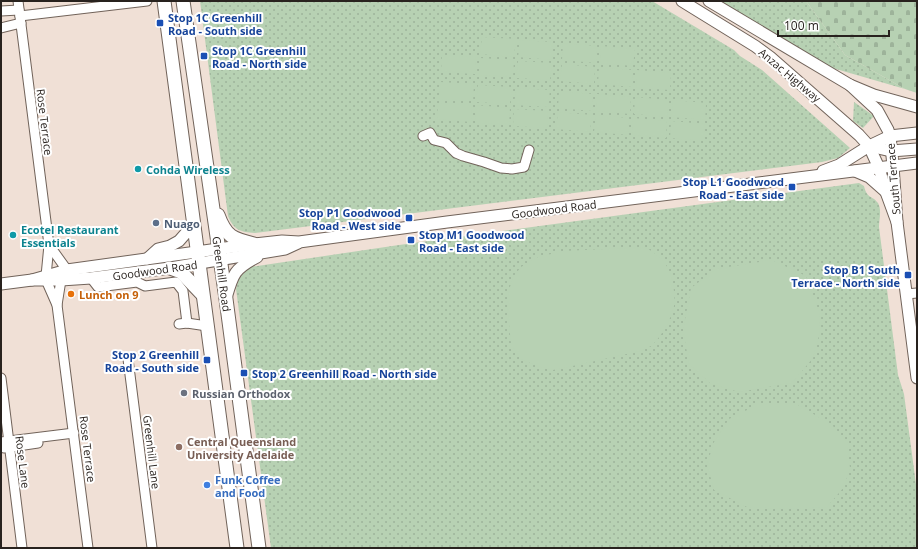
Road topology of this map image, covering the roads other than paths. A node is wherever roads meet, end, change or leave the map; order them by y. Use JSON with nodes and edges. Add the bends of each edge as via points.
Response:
{"nodes":[{"id":1,"x":146,"y":1,"type":"edge"},
{"id":2,"x":164,"y":1,"type":"edge"},
{"id":3,"x":183,"y":1,"type":"edge"},
{"id":4,"x":682,"y":1,"type":"edge"},
{"id":5,"x":709,"y":1,"type":"edge"},
{"id":6,"x":1,"y":11,"type":"edge"},
{"id":7,"x":19,"y":12,"type":"edge"},
{"id":8,"x":1,"y":28,"type":"edge"},
{"id":9,"x":191,"y":58,"type":"junction"},
{"id":10,"x":850,"y":86,"type":"junction"},
{"id":11,"x":178,"y":104,"type":"junction"},
{"id":12,"x":917,"y":107,"type":"edge"},
{"id":13,"x":917,"y":133,"type":"edge"},
{"id":14,"x":422,"y":136,"type":"dead end"},
{"id":15,"x":890,"y":136,"type":"junction"},
{"id":16,"x":869,"y":146,"type":"junction"},
{"id":17,"x":917,"y":149,"type":"edge"},
{"id":18,"x":529,"y":150,"type":"dead end"},
{"id":19,"x":891,"y":151,"type":"junction"},
{"id":20,"x":917,"y":162,"type":"edge"},
{"id":21,"x":893,"y":166,"type":"junction"},
{"id":22,"x":879,"y":168,"type":"junction"},
{"id":23,"x":855,"y":171,"type":"junction"},
{"id":24,"x":809,"y":177,"type":"junction"},
{"id":25,"x":886,"y":192,"type":"junction"},
{"id":26,"x":211,"y":196,"type":"junction"},
{"id":27,"x":897,"y":222,"type":"junction"},
{"id":28,"x":194,"y":226,"type":"junction"},
{"id":29,"x":299,"y":242,"type":"junction"},
{"id":30,"x":254,"y":244,"type":"junction"},
{"id":31,"x":49,"y":245,"type":"junction"},
{"id":32,"x":267,"y":253,"type":"junction"},
{"id":33,"x":220,"y":254,"type":"junction"},
{"id":34,"x":198,"y":258,"type":"junction"},
{"id":35,"x":146,"y":259,"type":"junction"},
{"id":36,"x":170,"y":268,"type":"junction"},
{"id":37,"x":67,"y":270,"type":"junction"},
{"id":38,"x":46,"y":278,"type":"junction"},
{"id":39,"x":91,"y":278,"type":"junction"},
{"id":40,"x":61,"y":280,"type":"junction"},
{"id":41,"x":1,"y":284,"type":"edge"},
{"id":42,"x":912,"y":293,"type":"edge"},
{"id":43,"x":202,"y":294,"type":"junction"},
{"id":44,"x":226,"y":299,"type":"junction"},
{"id":45,"x":57,"y":305,"type":"junction"},
{"id":46,"x":207,"y":326,"type":"junction"},
{"id":47,"x":128,"y":358,"type":"dead end"},
{"id":48,"x":1,"y":378,"type":"edge"},
{"id":49,"x":917,"y":378,"type":"edge"},
{"id":50,"x":74,"y":433,"type":"junction"},
{"id":51,"x":5,"y":445,"type":"edge"},
{"id":52,"x":22,"y":548,"type":"edge"},
{"id":53,"x":88,"y":548,"type":"edge"},
{"id":54,"x":152,"y":548,"type":"edge"},
{"id":55,"x":237,"y":548,"type":"edge"},
{"id":56,"x":259,"y":548,"type":"edge"}],
"edges":[{"from":1,"to":7,"type":"street"},
{"from":2,"to":11,"type":"highway","name":"Greenhill Road"},
{"from":3,"to":9,"type":"highway","name":"Greenhill Road"},
{"from":4,"to":16,"type":"main road","name":"Anzac Highway","via":[[770,57]]},
{"from":5,"to":10,"type":"main road","name":"Anzac Highway"},
{"from":6,"to":7,"type":"street"},
{"from":7,"to":8,"type":"street"},
{"from":7,"to":31,"type":"street","name":"Rose Terrace"},
{"from":9,"to":11,"type":"highway","via":[[188,77],[191,97],[189,102]]},
{"from":9,"to":26,"type":"highway","name":"Greenhill Road"},
{"from":10,"to":12,"type":"main road"},
{"from":10,"to":15,"type":"main road","via":[[876,110]]},
{"from":11,"to":28,"type":"highway","name":"Greenhill Road"},
{"from":13,"to":15,"type":"main road","name":"Goodwood Road"},
{"from":14,"to":18,"type":"street","via":[[430,133],[434,140],[446,143],[456,153],[512,170],[524,167]]},
{"from":15,"to":16,"type":"main road","name":"Goodwood Road"},
{"from":15,"to":19,"type":"main road","name":"South Terrace"},
{"from":16,"to":19,"type":"main road"},
{"from":16,"to":22,"type":"main road","name":"Anzac Highway"},
{"from":16,"to":24,"type":"main road","name":"Goodwood Road","via":[[839,165]]},
{"from":17,"to":19,"type":"main road"},
{"from":19,"to":21,"type":"main road","name":"South Terrace"},
{"from":20,"to":21,"type":"main road","name":"Goodwood Road"},
{"from":21,"to":22,"type":"main road","name":"Goodwood Road"},
{"from":21,"to":27,"type":"main road","name":"South Terrace"},
{"from":22,"to":23,"type":"main road","name":"Goodwood Road"},
{"from":22,"to":25,"type":"main road","name":"South Terrace"},
{"from":23,"to":24,"type":"main road","name":"Goodwood Road"},
{"from":23,"to":25,"type":"main road","via":[[869,177]]},
{"from":24,"to":29,"type":"main road","name":"Goodwood Road"},
{"from":25,"to":27,"type":"main road","name":"South Terrace"},
{"from":26,"to":30,"type":"highway","via":[[230,236]]},
{"from":26,"to":33,"type":"highway","name":"Greenhill Road"},
{"from":27,"to":42,"type":"main road","name":"South Terrace"},
{"from":28,"to":34,"type":"highway","name":"Greenhill Road"},
{"from":28,"to":35,"type":"main road","via":[[178,241],[158,249]]},
{"from":29,"to":30,"type":"main road","name":"Goodwood Road"},
{"from":29,"to":32,"type":"main road","name":"Goodwood Road","via":[[285,249]]},
{"from":30,"to":33,"type":"main road","name":"Goodwood Road"},
{"from":31,"to":37,"type":"street","name":"Rose Terrace"},
{"from":31,"to":38,"type":"street","name":"Rose Terrace"},
{"from":32,"to":33,"type":"main road","name":"Goodwood Road"},
{"from":32,"to":44,"type":"main road","via":[[247,262],[237,270]]},
{"from":33,"to":34,"type":"main road","name":"Goodwood Road"},
{"from":33,"to":44,"type":"highway","name":"Greenhill Road"},
{"from":34,"to":35,"type":"main road","name":"Goodwood Road"},
{"from":34,"to":36,"type":"main road","name":"Goodwood Road"},
{"from":34,"to":43,"type":"highway","name":"Greenhill Road"},
{"from":35,"to":37,"type":"main road","name":"Goodwood Road"},
{"from":36,"to":39,"type":"main road","name":"Goodwood Road"},
{"from":36,"to":43,"type":"highway","via":[[181,272]]},
{"from":37,"to":38,"type":"main road","name":"Goodwood Road"},
{"from":38,"to":40,"type":"main road","name":"Goodwood Road"},
{"from":38,"to":41,"type":"main road","name":"Goodwood Road"},
{"from":38,"to":45,"type":"street","name":"Rose Terrace"},
{"from":39,"to":40,"type":"main road","name":"Goodwood Road"},
{"from":39,"to":46,"type":"street","via":[[98,287],[137,282],[145,286],[176,282],[183,291],[183,324]]},
{"from":40,"to":45,"type":"street","name":"Rose Terrace"},
{"from":42,"to":49,"type":"main road","name":"South Terrace"},
{"from":43,"to":46,"type":"highway","name":"Greenhill Road"},
{"from":44,"to":56,"type":"highway","name":"Greenhill Road"},
{"from":45,"to":50,"type":"street","name":"Rose Terrace"},
{"from":46,"to":55,"type":"highway","name":"Greenhill Road"},
{"from":47,"to":54,"type":"street","name":"Greenhill Lane"},
{"from":48,"to":51,"type":"street","name":"Rose Lane"},
{"from":50,"to":51,"type":"street","via":[[59,435],[38,443]]},
{"from":50,"to":53,"type":"street","name":"Rose Terrace"},
{"from":51,"to":52,"type":"street","name":"Rose Lane"}]}
